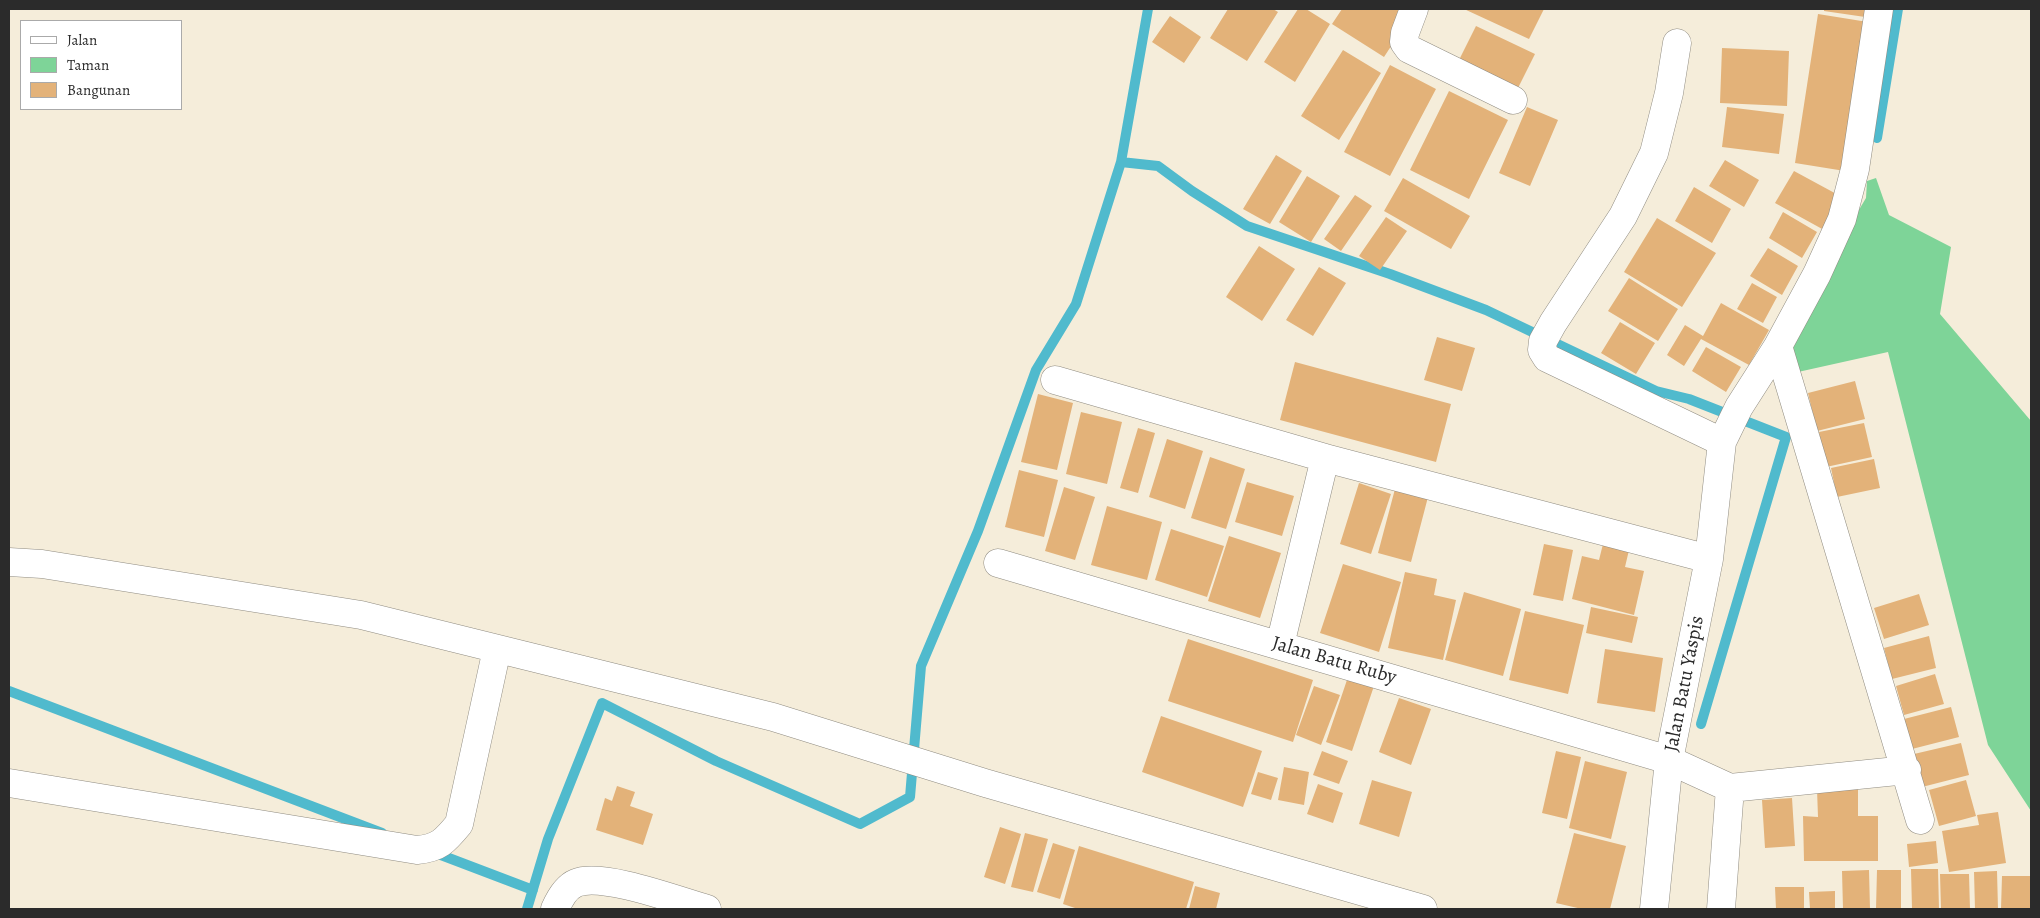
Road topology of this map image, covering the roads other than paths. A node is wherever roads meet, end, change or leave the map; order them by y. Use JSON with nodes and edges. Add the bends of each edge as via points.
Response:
{"nodes":[{"id":1,"x":1414,"y":9,"type":"edge"},
{"id":2,"x":1879,"y":9,"type":"edge"},
{"id":3,"x":1677,"y":43,"type":"dead end"},
{"id":4,"x":1513,"y":100,"type":"dead end"},
{"id":5,"x":1778,"y":346,"type":"junction"},
{"id":6,"x":1055,"y":380,"type":"dead end"},
{"id":7,"x":1730,"y":425,"type":"junction"},
{"id":8,"x":1325,"y":458,"type":"junction"},
{"id":9,"x":1710,"y":559,"type":"junction"},
{"id":10,"x":9,"y":562,"type":"edge"},
{"id":11,"x":998,"y":563,"type":"dead end"},
{"id":12,"x":1280,"y":645,"type":"junction"},
{"id":13,"x":497,"y":649,"type":"junction"},
{"id":14,"x":1669,"y":760,"type":"junction"},
{"id":15,"x":1906,"y":770,"type":"junction"},
{"id":16,"x":9,"y":784,"type":"edge"},
{"id":17,"x":1730,"y":788,"type":"junction"},
{"id":18,"x":1920,"y":820,"type":"dead end"},
{"id":19,"x":1408,"y":907,"type":"edge"},
{"id":20,"x":555,"y":909,"type":"edge"},
{"id":21,"x":707,"y":909,"type":"edge"},
{"id":22,"x":1654,"y":909,"type":"edge"},
{"id":23,"x":1721,"y":909,"type":"edge"}],
"edges":[{"from":1,"to":4,"type":"street","via":[[1405,32],[1404,42],[1409,49]]},
{"from":2,"to":5,"type":"street","via":[[1855,168],[1842,219]]},
{"from":3,"to":7,"type":"street","via":[[1654,153],[1623,216],[1548,332],[1542,350],[1547,358]]},
{"from":5,"to":7,"type":"street"},
{"from":5,"to":15,"type":"street"},
{"from":6,"to":8,"type":"street"},
{"from":7,"to":9,"type":"street","name":"Jalan Batu Yaspis"},
{"from":8,"to":9,"type":"street"},
{"from":8,"to":12,"type":"street"},
{"from":9,"to":14,"type":"street","name":"Jalan Batu Yaspis"},
{"from":10,"to":13,"type":"street","via":[[42,564],[360,616]]},
{"from":11,"to":12,"type":"street","name":"Jalan Batu Ruby"},
{"from":12,"to":14,"type":"street","name":"Jalan Batu Ruby"},
{"from":13,"to":16,"type":"street","via":[[459,824],[445,841],[432,848],[417,850]]},
{"from":13,"to":19,"type":"street","via":[[773,717]]},
{"from":14,"to":17,"type":"street","name":"Jalan Batu Yaspis"},
{"from":14,"to":22,"type":"street"},
{"from":15,"to":17,"type":"street"},
{"from":15,"to":18,"type":"street"},
{"from":17,"to":23,"type":"street"},
{"from":20,"to":21,"type":"street","via":[[560,898],[575,883],[594,880]]}]}
